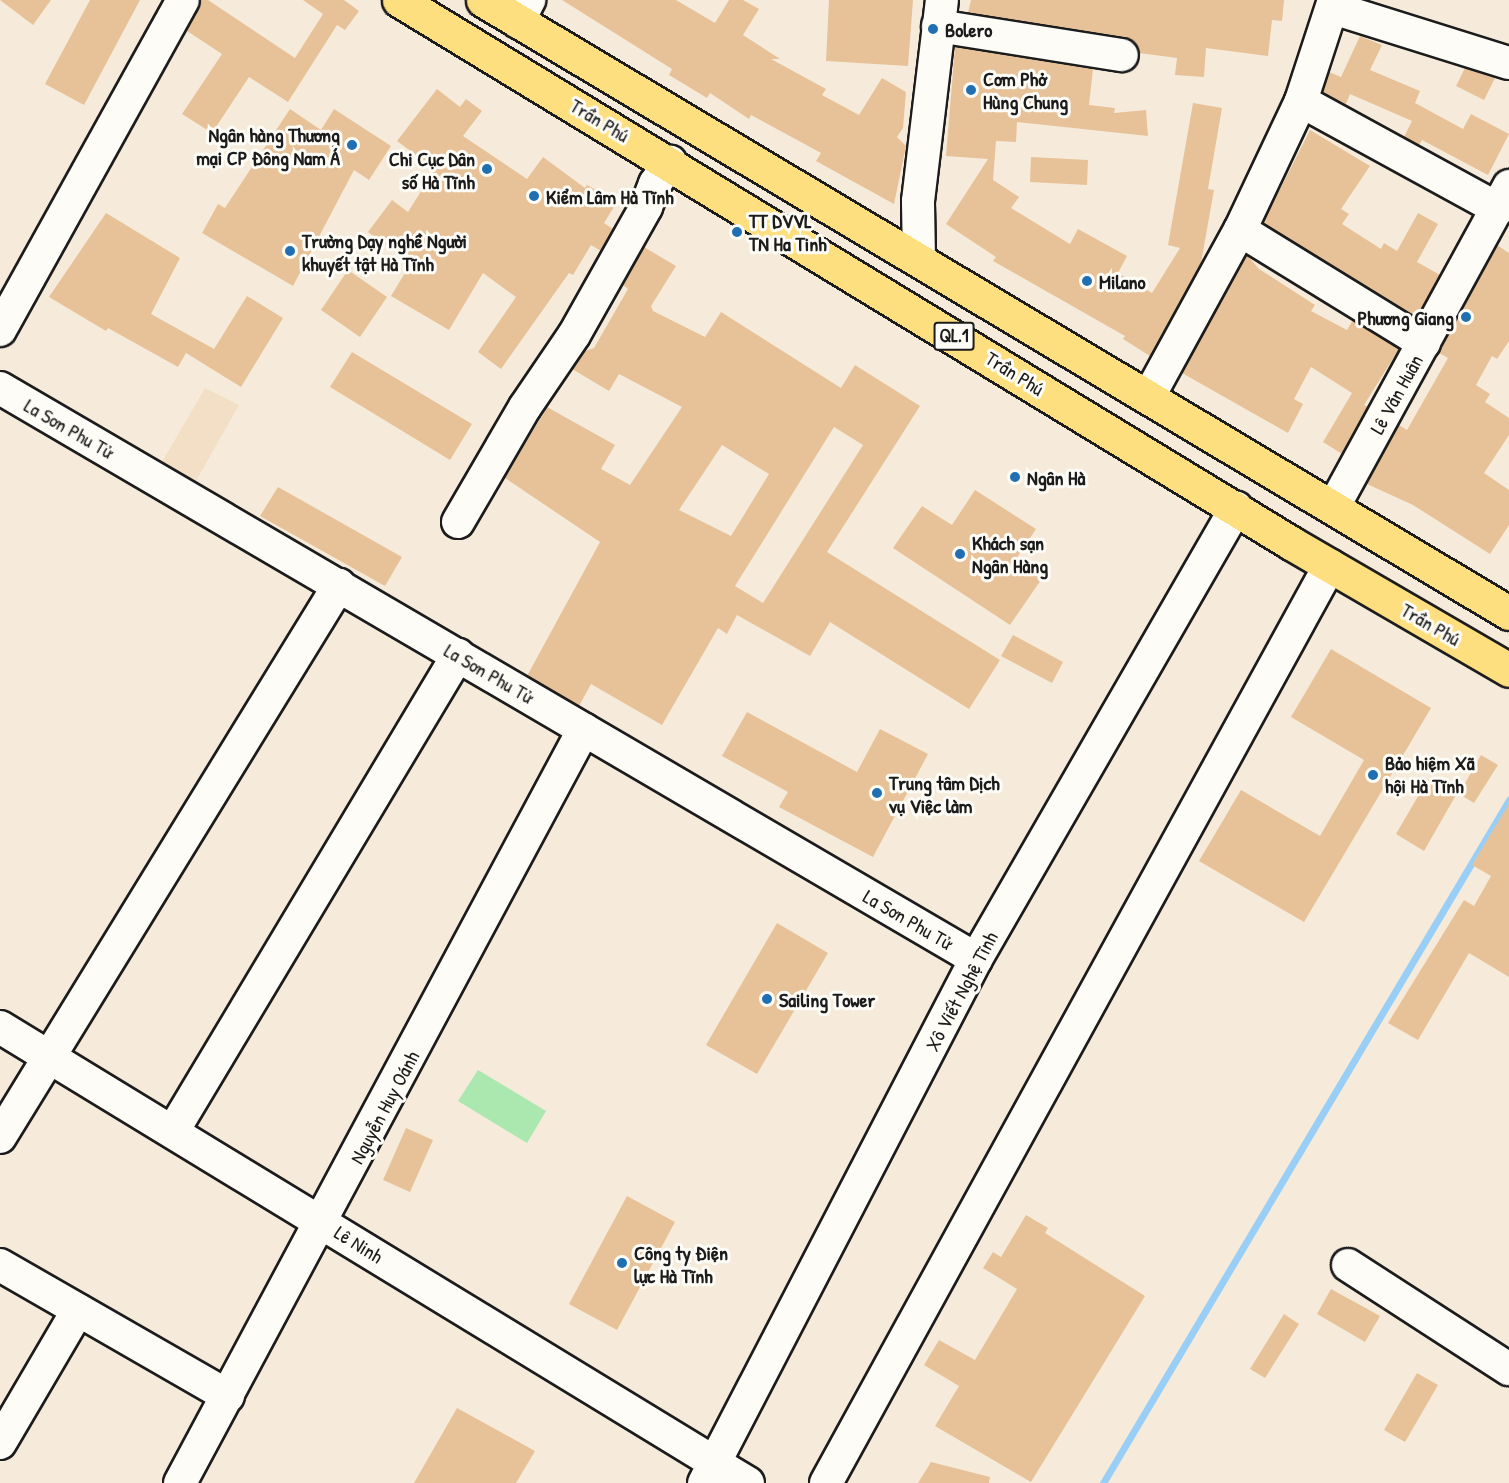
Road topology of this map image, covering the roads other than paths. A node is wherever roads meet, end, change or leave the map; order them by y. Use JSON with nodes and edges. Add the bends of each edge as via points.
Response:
{"nodes":[{"id":1,"x":183,"y":0,"type":"edge"},
{"id":2,"x":399,"y":0,"type":"edge"},
{"id":3,"x":483,"y":0,"type":"edge"},
{"id":4,"x":1334,"y":4,"type":"edge"},
{"id":5,"x":524,"y":11,"type":"edge"},
{"id":6,"x":940,"y":13,"type":"edge"},
{"id":7,"x":1122,"y":55,"type":"dead end"},
{"id":8,"x":1509,"y":63,"type":"edge"},
{"id":9,"x":1301,"y":101,"type":"junction"},
{"id":10,"x":670,"y":162,"type":"junction"},
{"id":11,"x":1504,"y":197,"type":"edge"},
{"id":12,"x":1240,"y":230,"type":"junction"},
{"id":13,"x":919,"y":260,"type":"junction"},
{"id":14,"x":0,"y":330,"type":"edge"},
{"id":15,"x":1424,"y":343,"type":"junction"},
{"id":16,"x":0,"y":388,"type":"edge"},
{"id":17,"x":1149,"y":396,"type":"junction"},
{"id":18,"x":1334,"y":506,"type":"junction"},
{"id":19,"x":1236,"y":508,"type":"junction"},
{"id":20,"x":459,"y":522,"type":"dead end"},
{"id":21,"x":1330,"y":565,"type":"junction"},
{"id":22,"x":339,"y":585,"type":"junction"},
{"id":23,"x":1509,"y":613,"type":"edge"},
{"id":24,"x":458,"y":655,"type":"junction"},
{"id":25,"x":1509,"y":670,"type":"edge"},
{"id":26,"x":584,"y":729,"type":"junction"},
{"id":27,"x":976,"y":959,"type":"junction"},
{"id":28,"x":0,"y":1027,"type":"edge"},
{"id":29,"x":51,"y":1058,"type":"junction"},
{"id":30,"x":173,"y":1131,"type":"junction"},
{"id":31,"x":0,"y":1137,"type":"edge"},
{"id":32,"x":323,"y":1221,"type":"junction"},
{"id":33,"x":0,"y":1265,"type":"edge"},
{"id":34,"x":1348,"y":1265,"type":"dead end"},
{"id":35,"x":78,"y":1310,"type":"junction"},
{"id":36,"x":1509,"y":1369,"type":"edge"},
{"id":37,"x":228,"y":1396,"type":"junction"},
{"id":38,"x":0,"y":1443,"type":"edge"},
{"id":39,"x":709,"y":1474,"type":"edge"},
{"id":40,"x":180,"y":1483,"type":"edge"},
{"id":41,"x":748,"y":1483,"type":"edge"},
{"id":42,"x":826,"y":1483,"type":"edge"}],
"edges":[{"from":1,"to":14,"type":"street"},
{"from":2,"to":10,"type":"main road","name":"Trần Phú","number":"QL.1"},
{"from":3,"to":5,"type":"main road","number":"QL.1"},
{"from":4,"to":8,"type":"street"},
{"from":4,"to":9,"type":"street"},
{"from":5,"to":13,"type":"main road","number":"QL.1"},
{"from":6,"to":7,"type":"street"},
{"from":6,"to":13,"type":"street","via":[[918,201]]},
{"from":9,"to":11,"type":"street"},
{"from":9,"to":12,"type":"street"},
{"from":10,"to":19,"type":"main road","name":"Trần Phú","number":"QL.1"},
{"from":10,"to":20,"type":"street","via":[[574,335],[525,406]]},
{"from":11,"to":15,"type":"street","name":"Lê Văn Huân"},
{"from":12,"to":15,"type":"street"},
{"from":12,"to":17,"type":"street"},
{"from":13,"to":17,"type":"main road","number":"QL.1"},
{"from":15,"to":18,"type":"street","name":"Lê Văn Huân"},
{"from":16,"to":22,"type":"street","name":"La Sơn Phu Tử"},
{"from":17,"to":18,"type":"main road","number":"QL.1"},
{"from":18,"to":23,"type":"main road","number":"QL.1"},
{"from":19,"to":21,"type":"main road","name":"Trần Phú","number":"QL.1"},
{"from":19,"to":27,"type":"street","name":"Xô Viết Nghệ Tĩnh"},
{"from":21,"to":25,"type":"main road","name":"Trần Phú","number":"QL.1"},
{"from":21,"to":42,"type":"street"},
{"from":22,"to":24,"type":"street","name":"La Sơn Phu Tử"},
{"from":22,"to":29,"type":"street"},
{"from":24,"to":26,"type":"street","name":"La Sơn Phu Tử"},
{"from":24,"to":30,"type":"street"},
{"from":26,"to":27,"type":"street","name":"La Sơn Phu Tử"},
{"from":26,"to":32,"type":"street","name":"Nguyễn Huy Oánh"},
{"from":27,"to":39,"type":"street","name":"Xô Viết Nghệ Tĩnh"},
{"from":28,"to":29,"type":"street","name":"Lê Ninh"},
{"from":29,"to":30,"type":"street","name":"Lê Ninh"},
{"from":29,"to":31,"type":"street"},
{"from":30,"to":32,"type":"street","name":"Lê Ninh"},
{"from":32,"to":37,"type":"street","name":"Nguyễn Huy Oánh"},
{"from":32,"to":39,"type":"street","name":"Lê Ninh"},
{"from":33,"to":35,"type":"street"},
{"from":34,"to":36,"type":"street"},
{"from":35,"to":37,"type":"street"},
{"from":35,"to":38,"type":"street"},
{"from":37,"to":40,"type":"street","name":"Nguyễn Huy Oánh"},
{"from":39,"to":41,"type":"street","name":"Lê Ninh"}]}
